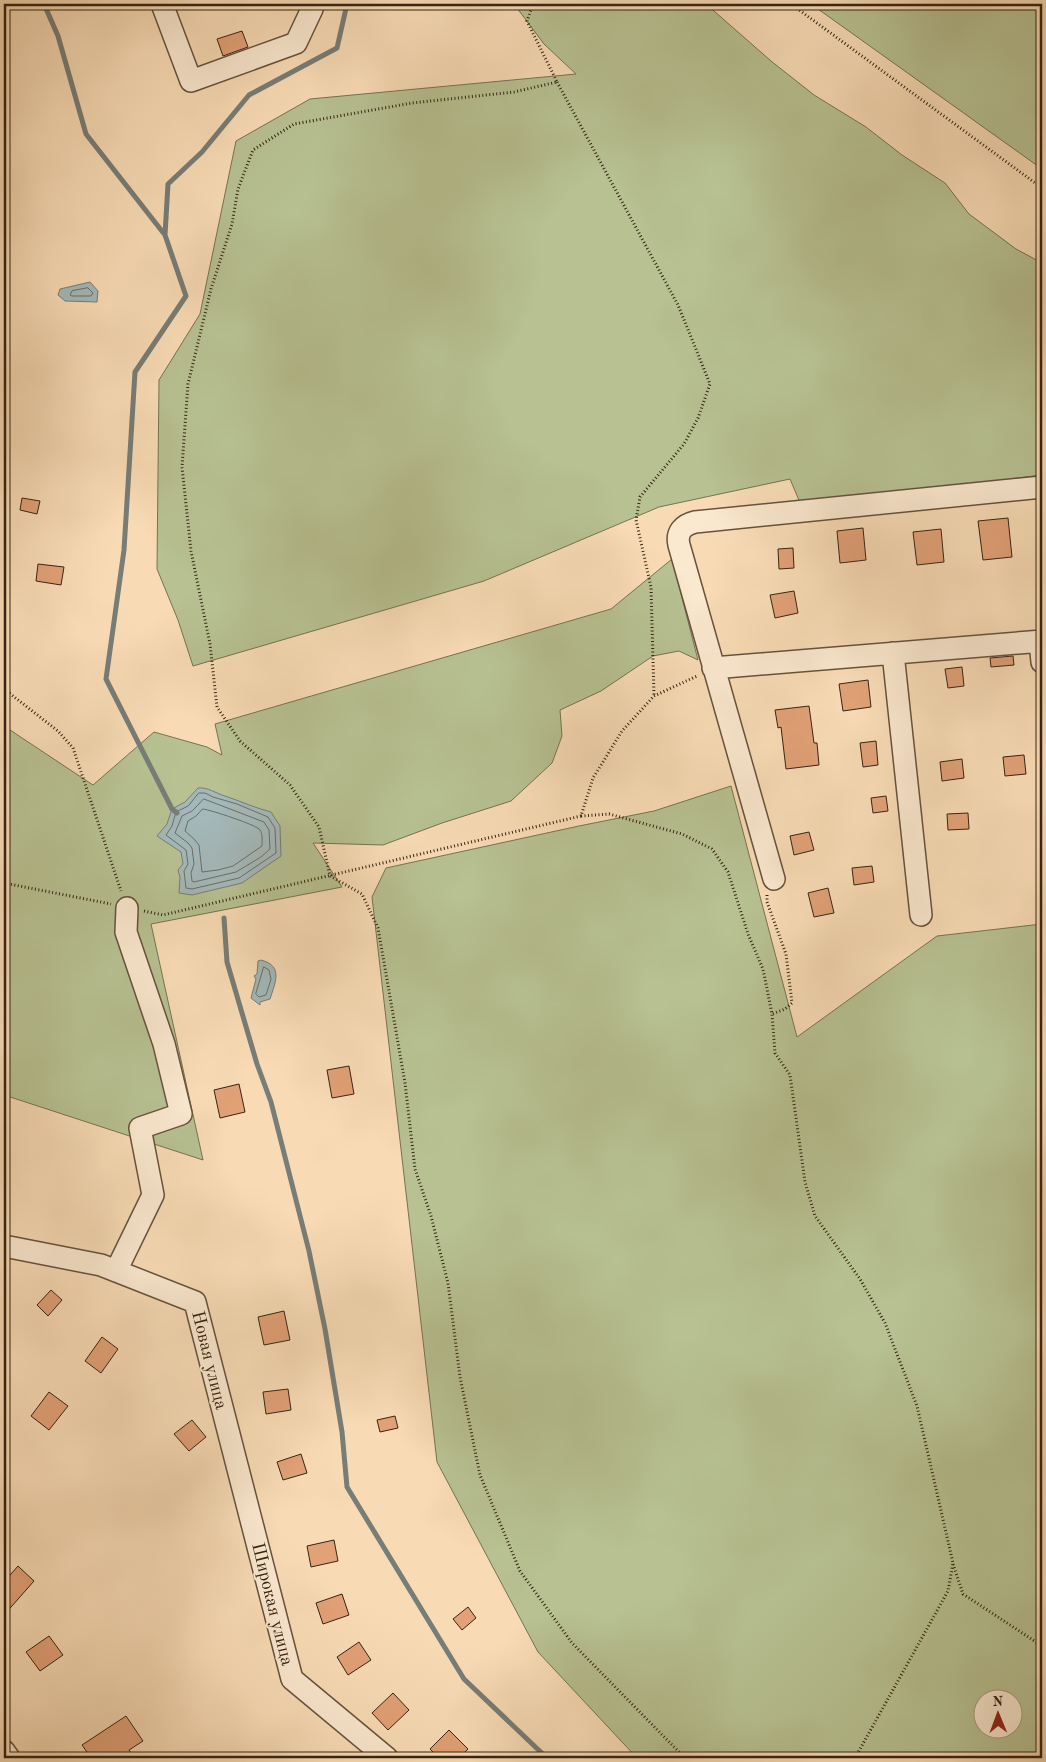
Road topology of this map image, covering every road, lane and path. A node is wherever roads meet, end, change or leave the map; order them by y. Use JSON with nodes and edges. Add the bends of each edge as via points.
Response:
{"nodes":[{"id":1,"x":162,"y":4,"type":"edge"},
{"id":2,"x":313,"y":4,"type":"edge"},
{"id":3,"x":533,"y":4,"type":"edge"},
{"id":4,"x":791,"y":4,"type":"edge"},
{"id":5,"x":557,"y":82,"type":"junction"},
{"id":6,"x":1042,"y":188,"type":"edge"},
{"id":7,"x":1042,"y":487,"type":"edge"},
{"id":8,"x":1041,"y":641,"type":"edge"},
{"id":9,"x":894,"y":653,"type":"junction"},
{"id":10,"x":1042,"y":662,"type":"edge"},
{"id":11,"x":714,"y":668,"type":"junction"},
{"id":12,"x":4,"y":689,"type":"edge"},
{"id":13,"x":654,"y":696,"type":"junction"},
{"id":14,"x":581,"y":816,"type":"junction"},
{"id":15,"x":330,"y":876,"type":"junction"},
{"id":16,"x":774,"y":879,"type":"joint"},
{"id":17,"x":4,"y":883,"type":"edge"},
{"id":18,"x":127,"y":908,"type":"junction"},
{"id":19,"x":921,"y":915,"type":"dead end"},
{"id":20,"x":772,"y":1014,"type":"junction"},
{"id":21,"x":4,"y":1246,"type":"edge"},
{"id":22,"x":116,"y":1271,"type":"junction"},
{"id":23,"x":253,"y":1525,"type":"joint"},
{"id":24,"x":953,"y":1563,"type":"junction"},
{"id":25,"x":1042,"y":1646,"type":"edge"},
{"id":26,"x":4,"y":1751,"type":"edge"},
{"id":27,"x":9,"y":1758,"type":"edge"},
{"id":28,"x":387,"y":1758,"type":"edge"},
{"id":29,"x":685,"y":1758,"type":"edge"},
{"id":30,"x":855,"y":1758,"type":"edge"}],
"edges":[{"from":1,"to":2,"type":"street","via":[[191,82],[296,43]]},
{"from":3,"to":5,"type":"path","via":[[527,21]]},
{"from":4,"to":6,"type":"path"},
{"from":5,"to":13,"type":"path","via":[[678,306],[710,384],[698,418],[684,444],[640,497],[636,520],[650,587]]},
{"from":5,"to":15,"type":"path","via":[[514,92],[412,103],[294,124],[253,150],[238,189],[232,224],[211,289],[188,384],[182,467],[191,551],[210,644],[217,707],[240,741],[290,785],[319,827]]},
{"from":7,"to":11,"type":"street","via":[[688,524],[681,530],[678,540]]},
{"from":8,"to":9,"type":"street"},
{"from":8,"to":10,"type":"street"},
{"from":9,"to":11,"type":"street"},
{"from":9,"to":19,"type":"street"},
{"from":11,"to":13,"type":"path"},
{"from":11,"to":16,"type":"street"},
{"from":12,"to":18,"type":"path","via":[[58,731],[73,748]]},
{"from":13,"to":14,"type":"path","via":[[622,731],[593,778]]},
{"from":14,"to":15,"type":"path"},
{"from":14,"to":20,"type":"path","via":[[609,814],[682,834],[712,849],[728,872],[763,969]]},
{"from":15,"to":18,"type":"path","via":[[162,915]]},
{"from":15,"to":29,"type":"path","via":[[362,894],[378,928],[405,1083],[415,1169],[448,1283],[460,1377],[480,1475],[520,1571],[572,1643]]},
{"from":16,"to":20,"type":"path","via":[[766,880],[767,902],[786,954],[792,1003],[785,1010]]},
{"from":17,"to":18,"type":"path"},
{"from":18,"to":22,"type":"street","via":[[126,932],[164,1044],[181,1114],[140,1128],[153,1195]]},
{"from":20,"to":24,"type":"path","via":[[775,1053],[790,1075],[805,1182],[815,1216],[860,1279],[885,1324],[917,1406]]},
{"from":21,"to":22,"type":"street","name":"Новая улица","via":[[101,1265]]},
{"from":22,"to":23,"type":"street","name":"Новая улица","via":[[195,1302]]},
{"from":23,"to":28,"type":"street","name":"Широкая улица","via":[[292,1679]]},
{"from":24,"to":25,"type":"path","via":[[963,1594]]},
{"from":24,"to":30,"type":"path","via":[[948,1591]]},
{"from":26,"to":27,"type":"street"}]}
